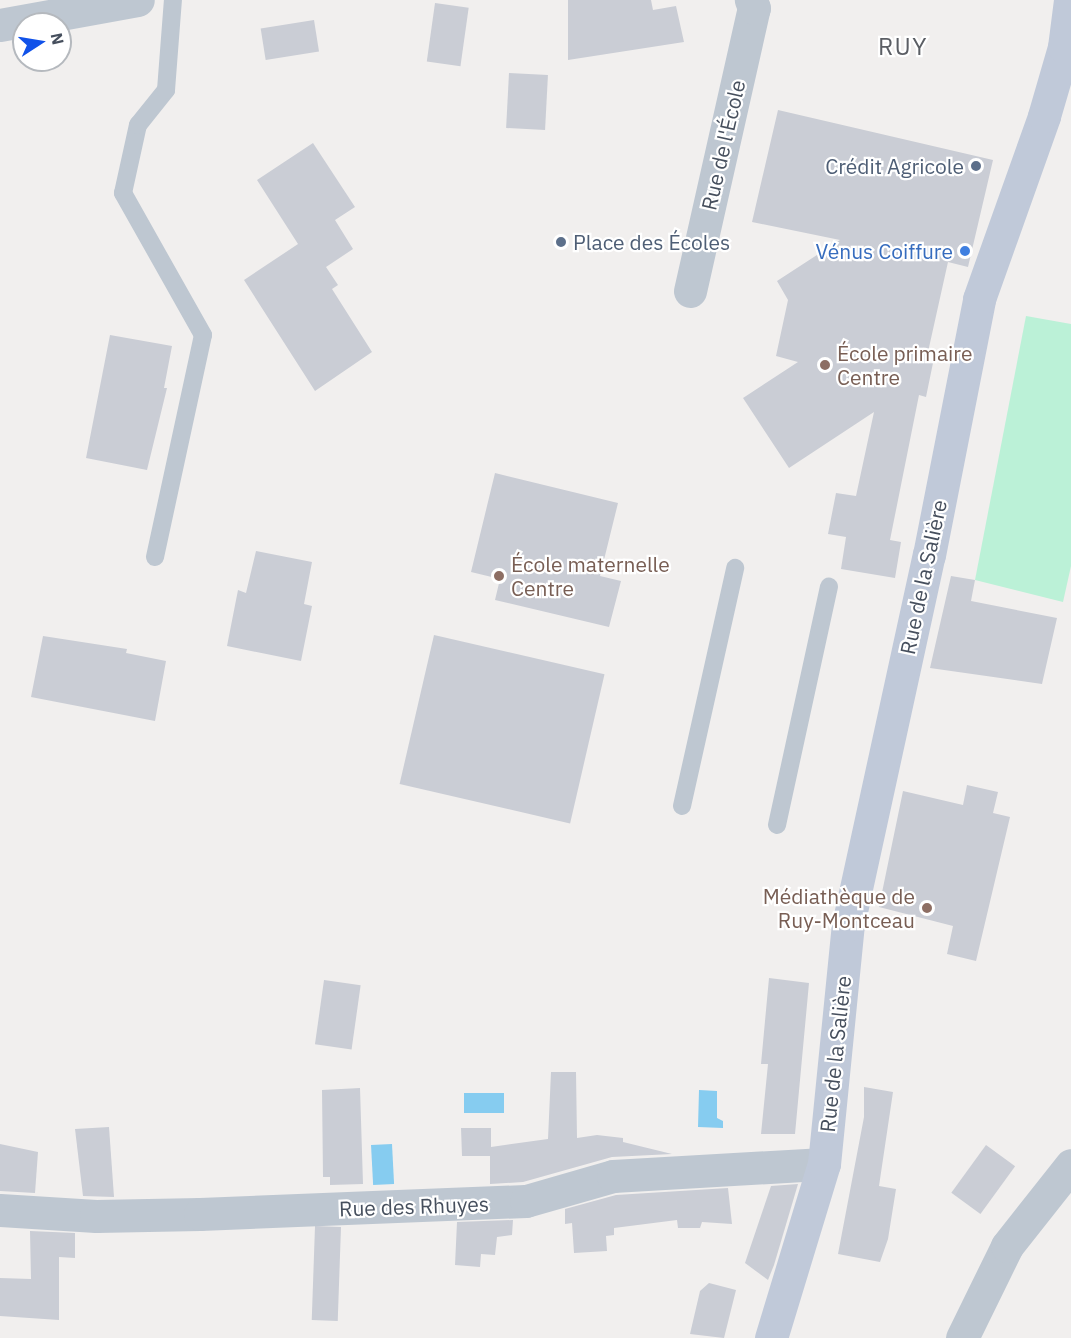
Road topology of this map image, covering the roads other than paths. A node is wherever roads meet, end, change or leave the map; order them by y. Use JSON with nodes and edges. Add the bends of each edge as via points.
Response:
{"nodes":[{"id":1,"x":138,"y":0,"type":"edge"},
{"id":2,"x":174,"y":0,"type":"edge"},
{"id":3,"x":751,"y":0,"type":"edge"},
{"id":4,"x":1070,"y":0,"type":"edge"},
{"id":5,"x":0,"y":25,"type":"edge"},
{"id":6,"x":690,"y":291,"type":"dead end"},
{"id":7,"x":155,"y":557,"type":"dead end"},
{"id":8,"x":735,"y":568,"type":"dead end"},
{"id":9,"x":829,"y":587,"type":"dead end"},
{"id":10,"x":682,"y":806,"type":"dead end"},
{"id":11,"x":777,"y":825,"type":"dead end"},
{"id":12,"x":824,"y":1164,"type":"junction"},
{"id":13,"x":1071,"y":1165,"type":"edge"},
{"id":14,"x":0,"y":1210,"type":"edge"},
{"id":15,"x":771,"y":1338,"type":"edge"},
{"id":16,"x":962,"y":1338,"type":"edge"}],
"edges":[{"from":1,"to":5,"type":"street"},
{"from":2,"to":7,"type":"lane","via":[[166,90],[138,124],[123,193],[202,335]]},
{"from":3,"to":6,"type":"street","name":"Rue de l'École","via":[[754,8]]},
{"from":4,"to":12,"type":"main road","name":"Rue de la Salière","via":[[1064,47],[1044,116],[979,298],[929,555],[848,925]]},
{"from":8,"to":10,"type":"lane"},
{"from":9,"to":11,"type":"lane"},
{"from":12,"to":14,"type":"street","name":"Rue des Rhuyes","via":[[613,1176],[526,1201],[96,1216]]},
{"from":12,"to":15,"type":"main road","name":"Rue de la Salière"},
{"from":13,"to":16,"type":"street","via":[[1007,1246]]}]}
